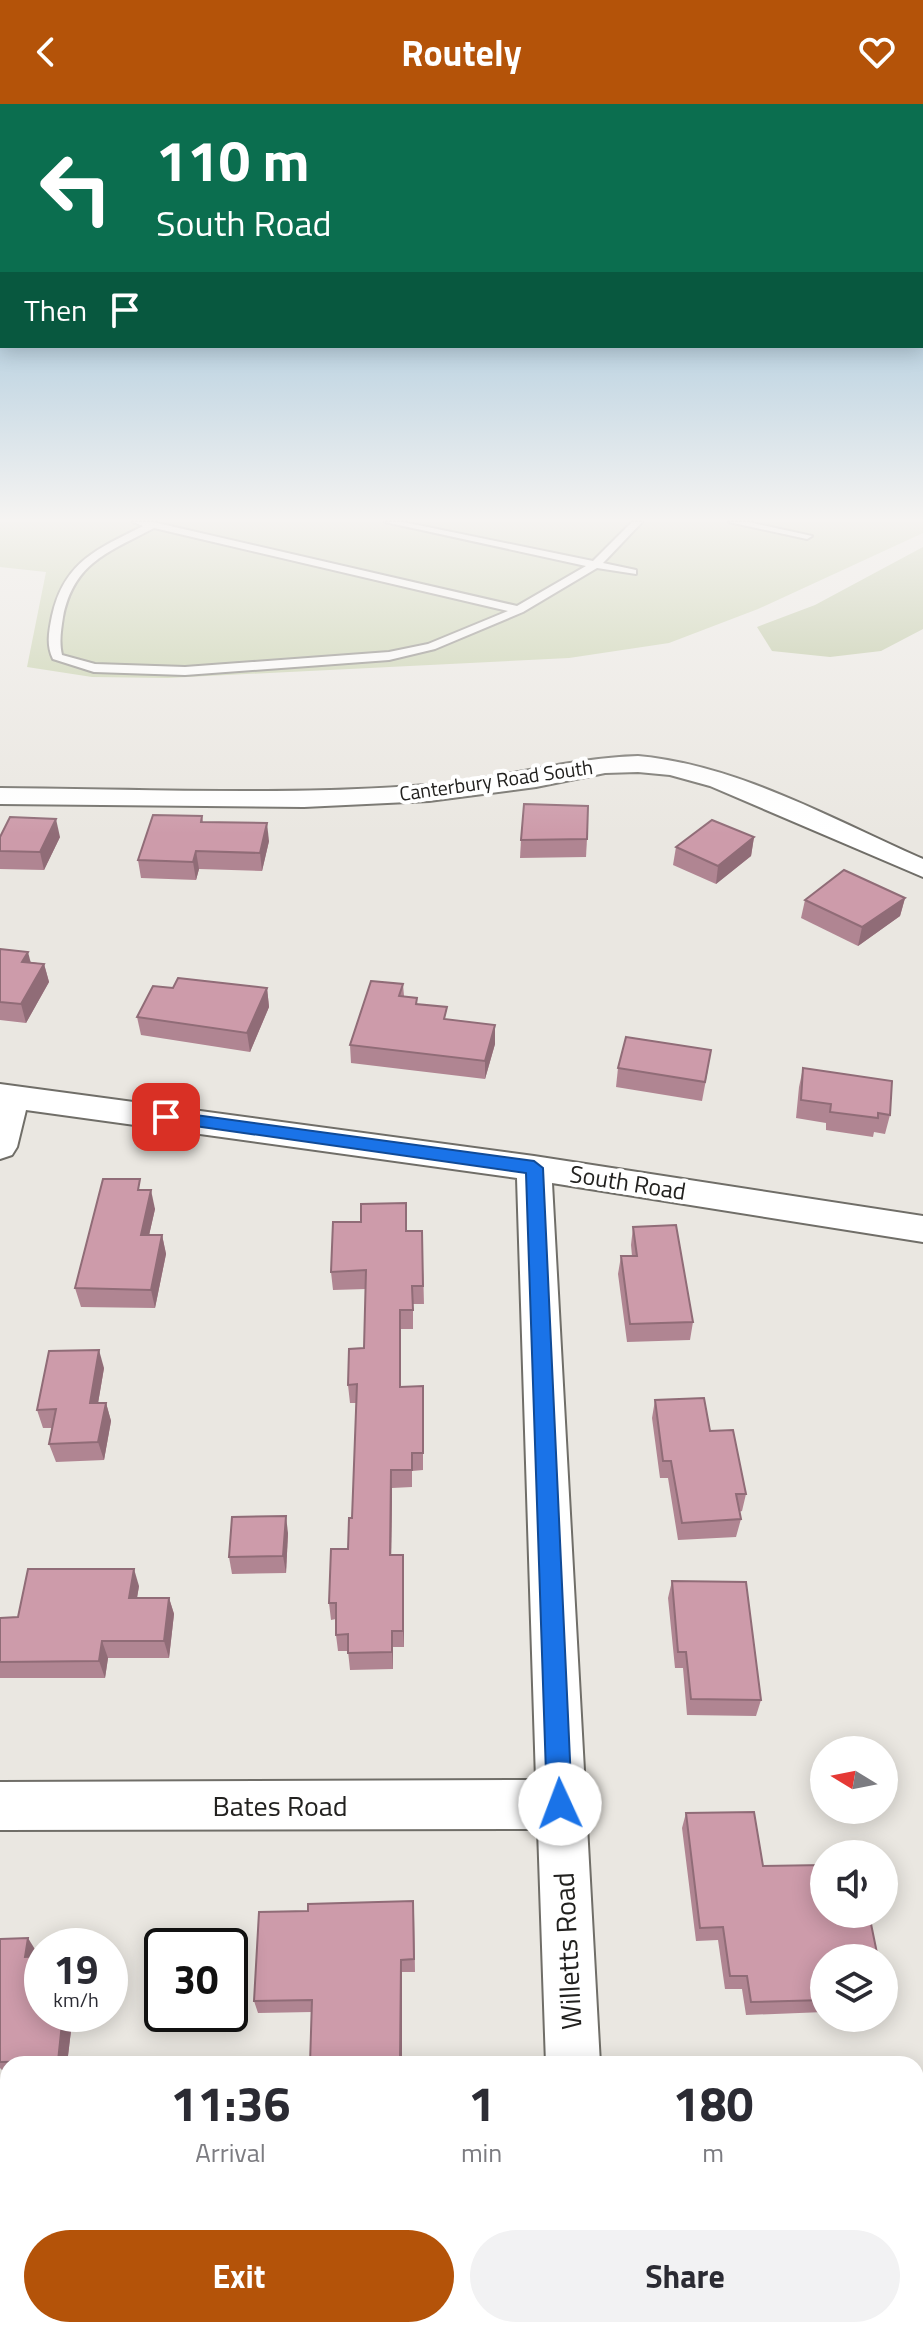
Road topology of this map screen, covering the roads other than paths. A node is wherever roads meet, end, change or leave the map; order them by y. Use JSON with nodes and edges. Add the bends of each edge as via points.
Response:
{"nodes":[{"id":1,"x":56,"y":626,"type":"edge"},
{"id":2,"x":480,"y":626,"type":"edge"},
{"id":3,"x":0,"y":796,"type":"edge"},
{"id":4,"x":923,"y":869,"type":"edge"},
{"id":5,"x":6,"y":1096,"type":"edge"},
{"id":6,"x":0,"y":1147,"type":"edge"},
{"id":7,"x":534,"y":1168,"type":"junction"},
{"id":8,"x":923,"y":1229,"type":"edge"},
{"id":9,"x":560,"y":1804,"type":"junction"},
{"id":10,"x":0,"y":1806,"type":"edge"},
{"id":11,"x":573,"y":2056,"type":"edge"}],
"edges":[{"from":1,"to":2,"type":"lane","via":[[57,657],[94,668],[185,671],[389,656],[431,647]]},
{"from":3,"to":4,"type":"street","name":"Canterbury Road South","via":[[304,799],[429,793],[638,764],[719,780]]},
{"from":5,"to":6,"type":"street"},
{"from":5,"to":7,"type":"street","name":"South Road"},
{"from":7,"to":8,"type":"street","name":"South Road"},
{"from":7,"to":9,"type":"street","name":"Willetts Road"},
{"from":9,"to":10,"type":"street","name":"Bates Road"},
{"from":9,"to":11,"type":"street","name":"Willetts Road"}]}
